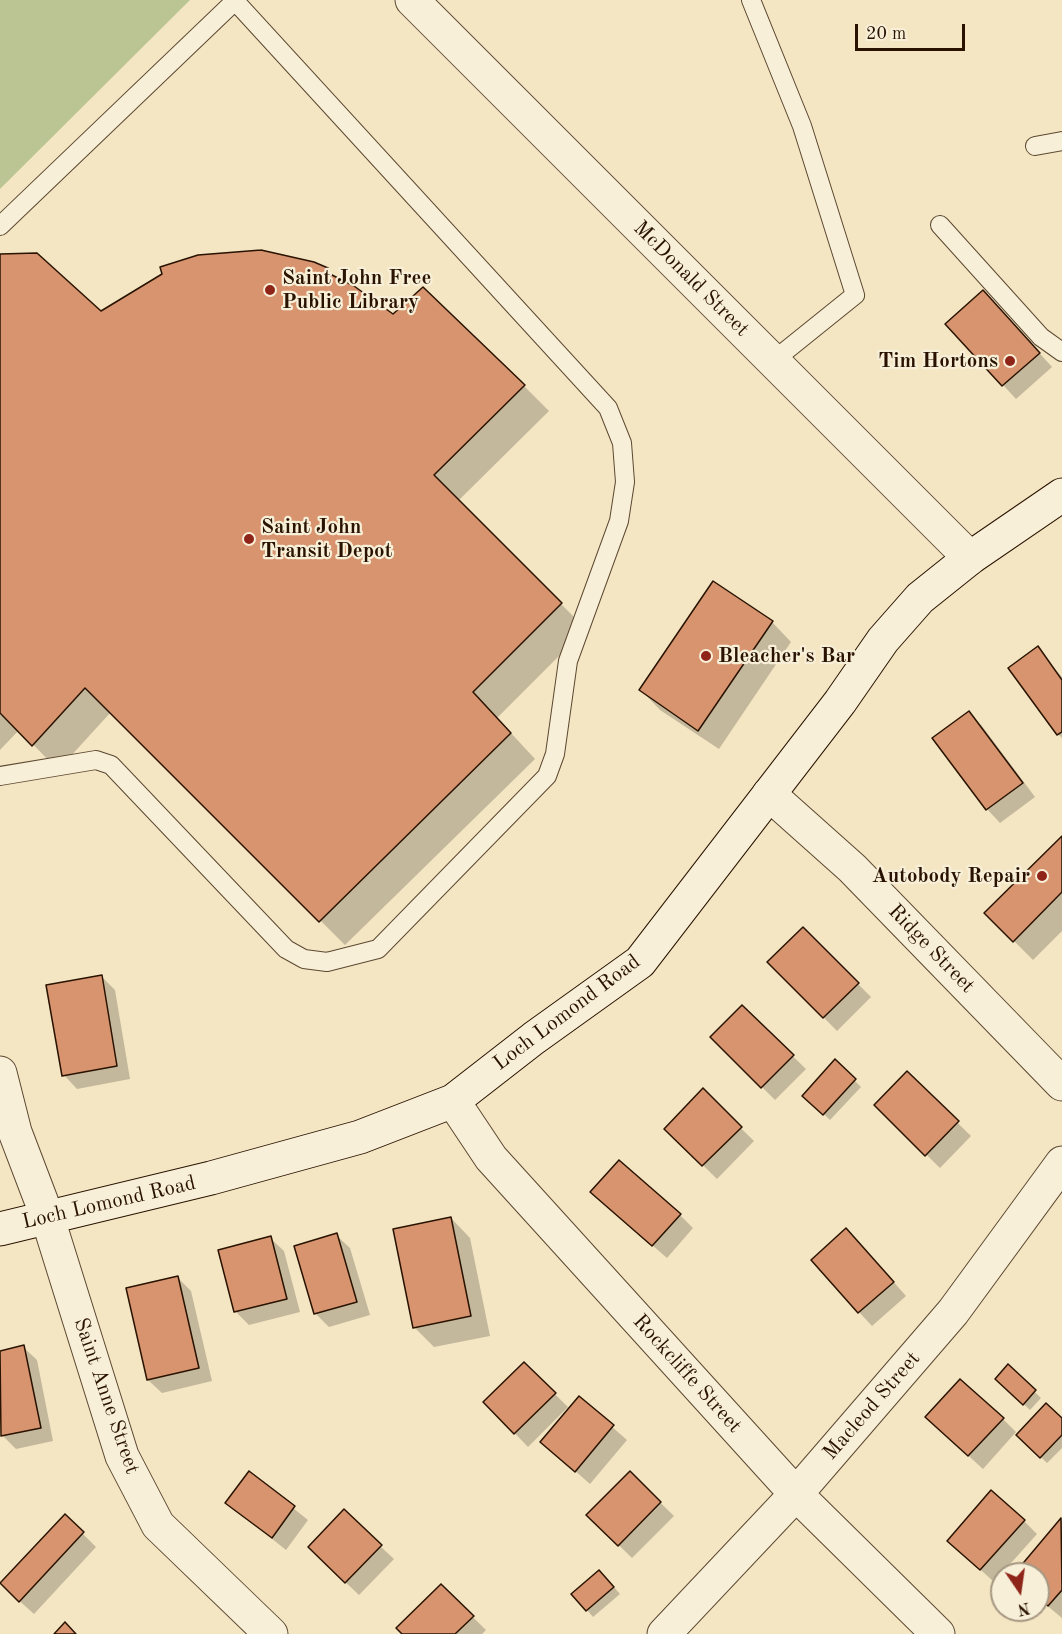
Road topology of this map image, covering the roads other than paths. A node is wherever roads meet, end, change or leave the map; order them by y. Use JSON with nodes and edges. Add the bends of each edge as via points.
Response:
{"nodes":[{"id":1,"x":412,"y":0,"type":"edge"},
{"id":2,"x":751,"y":0,"type":"edge"},
{"id":3,"x":236,"y":1,"type":"edge"},
{"id":4,"x":1062,"y":141,"type":"edge"},
{"id":5,"x":1035,"y":146,"type":"dead end"},
{"id":6,"x":940,"y":225,"type":"dead end"},
{"id":7,"x":0,"y":226,"type":"edge"},
{"id":8,"x":1062,"y":352,"type":"edge"},
{"id":9,"x":773,"y":361,"type":"junction"},
{"id":10,"x":1062,"y":495,"type":"edge"},
{"id":11,"x":970,"y":558,"type":"junction"},
{"id":12,"x":0,"y":776,"type":"edge"},
{"id":13,"x":770,"y":795,"type":"junction"},
{"id":14,"x":0,"y":1073,"type":"edge"},
{"id":15,"x":1062,"y":1084,"type":"edge"},
{"id":16,"x":453,"y":1101,"type":"junction"},
{"id":17,"x":1062,"y":1163,"type":"edge"},
{"id":18,"x":47,"y":1216,"type":"junction"},
{"id":19,"x":0,"y":1228,"type":"edge"},
{"id":20,"x":796,"y":1494,"type":"junction"},
{"id":21,"x":271,"y":1634,"type":"edge"},
{"id":22,"x":664,"y":1634,"type":"edge"},
{"id":23,"x":938,"y":1634,"type":"edge"}],
"edges":[{"from":1,"to":9,"type":"street","name":"McDonald Street"},
{"from":2,"to":9,"type":"lane","via":[[802,126],[855,295]]},
{"from":3,"to":7,"type":"lane"},
{"from":3,"to":12,"type":"lane","via":[[608,408],[622,443],[625,482],[621,512],[568,661],[555,754],[547,776],[378,949],[327,962],[304,959],[286,949],[111,765],[96,760]]},
{"from":4,"to":5,"type":"lane"},
{"from":6,"to":8,"type":"lane","via":[[1041,337]]},
{"from":9,"to":11,"type":"street","name":"McDonald Street"},
{"from":10,"to":11,"type":"street","name":"Loch Lomond Road"},
{"from":11,"to":13,"type":"street","name":"Loch Lomond Road","via":[[920,598],[883,640]]},
{"from":13,"to":15,"type":"street","name":"Ridge Street","via":[[852,868]]},
{"from":13,"to":16,"type":"street","name":"Loch Lomond Road","via":[[639,962]]},
{"from":14,"to":18,"type":"street","name":"Saint Anne Street","via":[[15,1132]]},
{"from":16,"to":18,"type":"street","name":"Loch Lomond Road","via":[[360,1137],[211,1178]]},
{"from":16,"to":20,"type":"street","name":"Rockcliffe Street","via":[[491,1158]]},
{"from":17,"to":20,"type":"street","name":"Macleod Street","via":[[953,1312]]},
{"from":18,"to":19,"type":"street","name":"Loch Lomond Road"},
{"from":18,"to":21,"type":"street","name":"Saint Anne Street","via":[[122,1456],[158,1525]]},
{"from":20,"to":22,"type":"street","name":"Macleod Street"},
{"from":20,"to":23,"type":"street","name":"Rockcliffe Street"}]}
